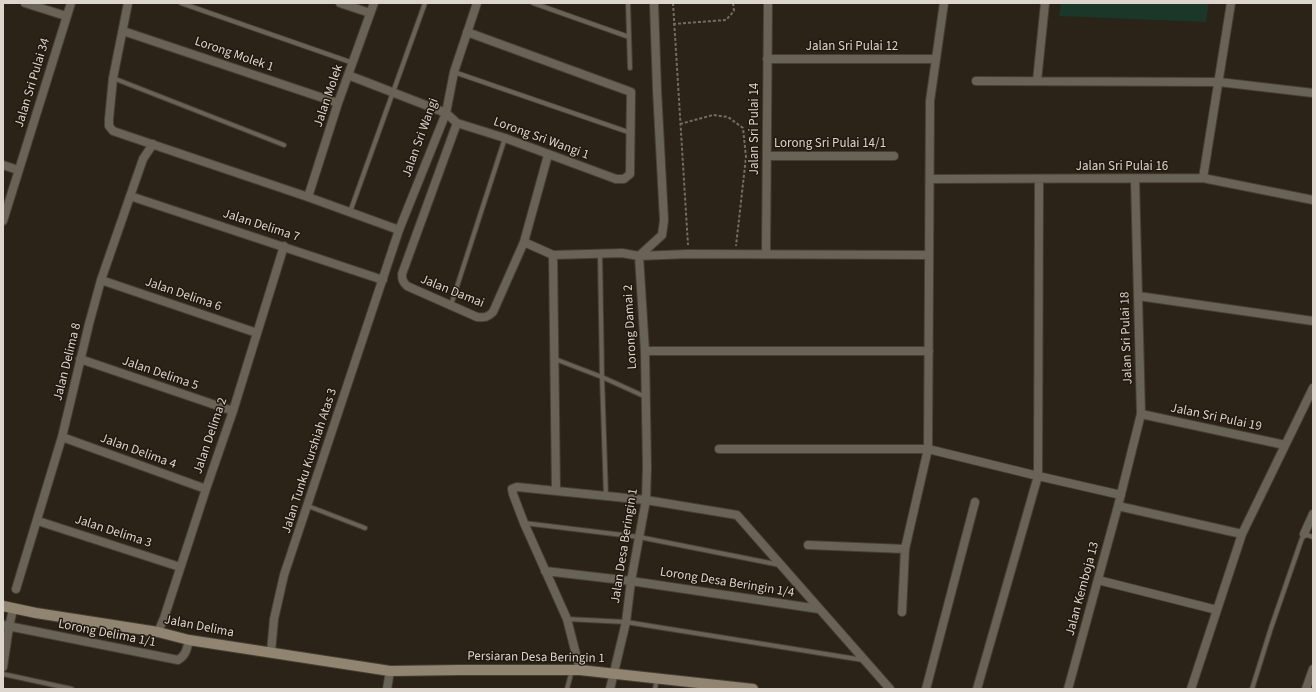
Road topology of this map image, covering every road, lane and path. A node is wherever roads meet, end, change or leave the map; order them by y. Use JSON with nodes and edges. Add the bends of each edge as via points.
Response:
{"nodes":[{"id":1,"x":25,"y":3,"type":"edge"},
{"id":2,"x":71,"y":3,"type":"edge"},
{"id":3,"x":128,"y":3,"type":"edge"},
{"id":4,"x":181,"y":3,"type":"edge"},
{"id":5,"x":340,"y":3,"type":"edge"},
{"id":6,"x":374,"y":3,"type":"edge"},
{"id":7,"x":425,"y":3,"type":"edge"},
{"id":8,"x":477,"y":3,"type":"edge"},
{"id":9,"x":533,"y":3,"type":"edge"},
{"id":10,"x":628,"y":3,"type":"edge"},
{"id":11,"x":654,"y":3,"type":"edge"},
{"id":12,"x":673,"y":3,"type":"edge"},
{"id":13,"x":733,"y":3,"type":"edge"},
{"id":14,"x":768,"y":3,"type":"edge"},
{"id":15,"x":944,"y":3,"type":"edge"},
{"id":16,"x":1045,"y":3,"type":"edge"},
{"id":17,"x":1231,"y":3,"type":"edge"},
{"id":18,"x":370,"y":14,"type":"junction"},
{"id":19,"x":66,"y":16,"type":"junction"},
{"id":20,"x":673,"y":24,"type":"junction"},
{"id":21,"x":123,"y":31,"type":"junction"},
{"id":22,"x":467,"y":32,"type":"junction"},
{"id":23,"x":629,"y":37,"type":"junction"},
{"id":24,"x":767,"y":59,"type":"junction"},
{"id":25,"x":936,"y":59,"type":"junction"},
{"id":26,"x":353,"y":63,"type":"junction"},
{"id":27,"x":630,"y":68,"type":"dead end"},
{"id":28,"x":454,"y":72,"type":"junction"},
{"id":29,"x":348,"y":75,"type":"junction"},
{"id":30,"x":113,"y":78,"type":"junction"},
{"id":31,"x":976,"y":81,"type":"dead end"},
{"id":32,"x":1037,"y":81,"type":"junction"},
{"id":33,"x":1219,"y":82,"type":"junction"},
{"id":34,"x":393,"y":92,"type":"junction"},
{"id":35,"x":1313,"y":94,"type":"edge"},
{"id":36,"x":338,"y":103,"type":"junction"},
{"id":37,"x":446,"y":113,"type":"junction"},
{"id":38,"x":457,"y":123,"type":"junction"},
{"id":39,"x":680,"y":124,"type":"junction"},
{"id":40,"x":631,"y":133,"type":"junction"},
{"id":41,"x":505,"y":138,"type":"junction"},
{"id":42,"x":154,"y":144,"type":"junction"},
{"id":43,"x":284,"y":145,"type":"dead end"},
{"id":44,"x":548,"y":155,"type":"junction"},
{"id":45,"x":767,"y":156,"type":"junction"},
{"id":46,"x":894,"y":156,"type":"dead end"},
{"id":47,"x":3,"y":165,"type":"edge"},
{"id":48,"x":18,"y":170,"type":"junction"},
{"id":49,"x":1203,"y":178,"type":"junction"},
{"id":50,"x":930,"y":179,"type":"junction"},
{"id":51,"x":1039,"y":179,"type":"junction"},
{"id":52,"x":1135,"y":179,"type":"junction"},
{"id":53,"x":130,"y":196,"type":"junction"},
{"id":54,"x":308,"y":197,"type":"junction"},
{"id":55,"x":1313,"y":200,"type":"edge"},
{"id":56,"x":350,"y":212,"type":"junction"},
{"id":57,"x":3,"y":221,"type":"edge"},
{"id":58,"x":399,"y":230,"type":"junction"},
{"id":59,"x":524,"y":242,"type":"junction"},
{"id":60,"x":284,"y":246,"type":"junction"},
{"id":61,"x":600,"y":254,"type":"junction"},
{"id":62,"x":688,"y":254,"type":"junction"},
{"id":63,"x":735,"y":254,"type":"junction"},
{"id":64,"x":766,"y":254,"type":"junction"},
{"id":65,"x":553,"y":255,"type":"junction"},
{"id":66,"x":930,"y":255,"type":"junction"},
{"id":67,"x":640,"y":256,"type":"junction"},
{"id":68,"x":101,"y":280,"type":"junction"},
{"id":69,"x":383,"y":280,"type":"junction"},
{"id":70,"x":1138,"y":296,"type":"junction"},
{"id":71,"x":451,"y":306,"type":"junction"},
{"id":72,"x":1313,"y":321,"type":"edge"},
{"id":73,"x":256,"y":333,"type":"junction"},
{"id":74,"x":645,"y":351,"type":"junction"},
{"id":75,"x":929,"y":351,"type":"junction"},
{"id":76,"x":554,"y":358,"type":"junction"},
{"id":77,"x":80,"y":359,"type":"junction"},
{"id":78,"x":602,"y":378,"type":"junction"},
{"id":79,"x":1313,"y":388,"type":"edge"},
{"id":80,"x":646,"y":397,"type":"junction"},
{"id":81,"x":233,"y":411,"type":"junction"},
{"id":82,"x":1142,"y":414,"type":"junction"},
{"id":83,"x":62,"y":437,"type":"junction"},
{"id":84,"x":1285,"y":445,"type":"junction"},
{"id":85,"x":719,"y":449,"type":"dead end"},
{"id":86,"x":928,"y":449,"type":"junction"},
{"id":87,"x":1038,"y":476,"type":"junction"},
{"id":88,"x":206,"y":489,"type":"junction"},
{"id":89,"x":556,"y":491,"type":"junction"},
{"id":90,"x":1121,"y":495,"type":"junction"},
{"id":91,"x":606,"y":496,"type":"junction"},
{"id":92,"x":646,"y":500,"type":"junction"},
{"id":93,"x":975,"y":502,"type":"dead end"},
{"id":94,"x":308,"y":506,"type":"junction"},
{"id":95,"x":1118,"y":506,"type":"junction"},
{"id":96,"x":1313,"y":514,"type":"edge"},
{"id":97,"x":38,"y":521,"type":"junction"},
{"id":98,"x":524,"y":523,"type":"junction"},
{"id":99,"x":365,"y":528,"type":"dead end"},
{"id":100,"x":1242,"y":534,"type":"junction"},
{"id":101,"x":1304,"y":534,"type":"junction"},
{"id":102,"x":639,"y":537,"type":"junction"},
{"id":103,"x":1313,"y":537,"type":"edge"},
{"id":104,"x":808,"y":545,"type":"dead end"},
{"id":105,"x":905,"y":548,"type":"junction"},
{"id":106,"x":780,"y":565,"type":"junction"},
{"id":107,"x":180,"y":567,"type":"junction"},
{"id":108,"x":545,"y":571,"type":"junction"},
{"id":109,"x":631,"y":580,"type":"junction"},
{"id":110,"x":1098,"y":580,"type":"junction"},
{"id":111,"x":16,"y":589,"type":"dead end"},
{"id":112,"x":3,"y":606,"type":"edge"},
{"id":113,"x":13,"y":609,"type":"junction"},
{"id":114,"x":819,"y":609,"type":"junction"},
{"id":115,"x":1217,"y":610,"type":"junction"},
{"id":116,"x":902,"y":612,"type":"dead end"},
{"id":117,"x":567,"y":619,"type":"junction"},
{"id":118,"x":626,"y":622,"type":"junction"},
{"id":119,"x":6,"y":626,"type":"edge"},
{"id":120,"x":158,"y":632,"type":"junction"},
{"id":121,"x":189,"y":640,"type":"junction"},
{"id":122,"x":271,"y":652,"type":"junction"},
{"id":123,"x":865,"y":661,"type":"junction"},
{"id":124,"x":3,"y":667,"type":"edge"},
{"id":125,"x":1313,"y":669,"type":"edge"},
{"id":126,"x":576,"y":670,"type":"junction"},
{"id":127,"x":390,"y":671,"type":"junction"},
{"id":128,"x":614,"y":673,"type":"junction"},
{"id":129,"x":3,"y":674,"type":"edge"},
{"id":130,"x":657,"y":678,"type":"junction"},
{"id":131,"x":700,"y":687,"type":"edge"},
{"id":132,"x":742,"y":688,"type":"edge"},
{"id":133,"x":72,"y":689,"type":"edge"},
{"id":134,"x":387,"y":689,"type":"edge"},
{"id":135,"x":567,"y":689,"type":"edge"},
{"id":136,"x":610,"y":689,"type":"edge"},
{"id":137,"x":654,"y":689,"type":"edge"},
{"id":138,"x":753,"y":689,"type":"edge"},
{"id":139,"x":890,"y":689,"type":"edge"},
{"id":140,"x":926,"y":689,"type":"edge"},
{"id":141,"x":977,"y":689,"type":"edge"},
{"id":142,"x":1068,"y":689,"type":"edge"},
{"id":143,"x":1191,"y":689,"type":"edge"},
{"id":144,"x":1252,"y":689,"type":"edge"},
{"id":145,"x":1306,"y":689,"type":"edge"}],
"edges":[{"from":1,"to":19,"type":"street"},
{"from":2,"to":19,"type":"street","name":"Jalan Sri Pulai 34"},
{"from":3,"to":21,"type":"street"},
{"from":4,"to":26,"type":"lane"},
{"from":5,"to":18,"type":"street"},
{"from":6,"to":18,"type":"street","name":"Jalan Molek"},
{"from":7,"to":34,"type":"lane"},
{"from":8,"to":22,"type":"street","name":"Jalan Sri Wangi"},
{"from":9,"to":23,"type":"lane"},
{"from":10,"to":23,"type":"lane"},
{"from":11,"to":67,"type":"street","via":[[664,220],[662,234]]},
{"from":12,"to":20,"type":"path"},
{"from":13,"to":20,"type":"path","via":[[734,11],[726,20]]},
{"from":14,"to":24,"type":"street","name":"Jalan Sri Pulai 14"},
{"from":15,"to":25,"type":"street"},
{"from":16,"to":32,"type":"street"},
{"from":17,"to":33,"type":"street"},
{"from":18,"to":26,"type":"street","name":"Jalan Molek"},
{"from":19,"to":48,"type":"street","name":"Jalan Sri Pulai 34"},
{"from":20,"to":39,"type":"path"},
{"from":21,"to":30,"type":"street"},
{"from":21,"to":36,"type":"street","name":"Lorong Molek 1"},
{"from":22,"to":28,"type":"street","name":"Jalan Sri Wangi"},
{"from":22,"to":40,"type":"street","via":[[631,92]]},
{"from":23,"to":27,"type":"lane"},
{"from":24,"to":25,"type":"street","name":"Jalan Sri Pulai 12"},
{"from":24,"to":45,"type":"street","name":"Jalan Sri Pulai 14"},
{"from":25,"to":50,"type":"street","via":[[930,101]]},
{"from":26,"to":29,"type":"street","name":"Jalan Molek"},
{"from":28,"to":37,"type":"street","name":"Jalan Sri Wangi"},
{"from":28,"to":40,"type":"lane"},
{"from":29,"to":34,"type":"street"},
{"from":29,"to":36,"type":"street","name":"Jalan Molek"},
{"from":30,"to":42,"type":"street","via":[[109,126],[113,131]]},
{"from":30,"to":43,"type":"lane"},
{"from":31,"to":32,"type":"street"},
{"from":32,"to":33,"type":"street"},
{"from":33,"to":35,"type":"street"},
{"from":33,"to":49,"type":"street"},
{"from":34,"to":37,"type":"street"},
{"from":34,"to":56,"type":"lane"},
{"from":36,"to":54,"type":"street","name":"Jalan Molek"},
{"from":37,"to":38,"type":"street","name":"Lorong Sri Wangi 1"},
{"from":37,"to":58,"type":"street","name":"Jalan Sri Wangi"},
{"from":38,"to":41,"type":"street","name":"Lorong Sri Wangi 1"},
{"from":38,"to":71,"type":"street","name":"Jalan Damai","via":[[402,274],[407,286]]},
{"from":39,"to":62,"type":"path"},
{"from":39,"to":63,"type":"path","via":[[713,115],[728,117],[743,128],[746,157]]},
{"from":40,"to":44,"type":"street","name":"Lorong Sri Wangi 1","via":[[630,174],[624,179],[616,179]]},
{"from":41,"to":44,"type":"street","name":"Lorong Sri Wangi 1"},
{"from":41,"to":71,"type":"lane"},
{"from":42,"to":53,"type":"street","name":"Jalan Delima 8","via":[[143,159]]},
{"from":42,"to":54,"type":"street"},
{"from":44,"to":59,"type":"street","name":"Jalan Damai"},
{"from":45,"to":46,"type":"street","name":"Lorong Sri Pulai 14/1"},
{"from":45,"to":64,"type":"street","name":"Jalan Sri Pulai 14"},
{"from":47,"to":48,"type":"street"},
{"from":48,"to":57,"type":"street","name":"Jalan Sri Pulai 34"},
{"from":49,"to":52,"type":"street","name":"Jalan Sri Pulai 16"},
{"from":49,"to":55,"type":"street","name":"Jalan Sri Pulai 16"},
{"from":50,"to":51,"type":"street","name":"Jalan Sri Pulai 16"},
{"from":50,"to":66,"type":"street"},
{"from":51,"to":52,"type":"street","name":"Jalan Sri Pulai 16"},
{"from":51,"to":87,"type":"street"},
{"from":52,"to":70,"type":"street","name":"Jalan Sri Pulai 18"},
{"from":53,"to":60,"type":"street","name":"Jalan Delima 7"},
{"from":53,"to":68,"type":"street","name":"Jalan Delima 8"},
{"from":54,"to":56,"type":"street"},
{"from":56,"to":58,"type":"street"},
{"from":58,"to":69,"type":"street","name":"Jalan Sri Wangi"},
{"from":59,"to":65,"type":"street"},
{"from":59,"to":71,"type":"street","name":"Jalan Damai","via":[[489,316],[477,317]]},
{"from":60,"to":69,"type":"street","name":"Jalan Delima 7"},
{"from":60,"to":73,"type":"street","name":"Jalan Delima 2"},
{"from":61,"to":65,"type":"street"},
{"from":61,"to":67,"type":"street","via":[[622,253]]},
{"from":61,"to":78,"type":"lane"},
{"from":62,"to":63,"type":"street"},
{"from":62,"to":67,"type":"street"},
{"from":63,"to":64,"type":"street"},
{"from":64,"to":66,"type":"street"},
{"from":65,"to":76,"type":"street"},
{"from":66,"to":75,"type":"street"},
{"from":67,"to":74,"type":"street","name":"Lorong Damai 2"},
{"from":68,"to":73,"type":"street","name":"Jalan Delima 6"},
{"from":68,"to":77,"type":"street","name":"Jalan Delima 8"},
{"from":69,"to":94,"type":"street","name":"Jalan Tunku Kurshiah Atas 3"},
{"from":70,"to":72,"type":"street"},
{"from":70,"to":82,"type":"street","name":"Jalan Sri Pulai 18"},
{"from":73,"to":81,"type":"street","name":"Jalan Delima 2"},
{"from":74,"to":75,"type":"street"},
{"from":74,"to":80,"type":"street","name":"Lorong Damai 2"},
{"from":75,"to":86,"type":"street"},
{"from":76,"to":78,"type":"lane"},
{"from":76,"to":89,"type":"street"},
{"from":77,"to":81,"type":"street","name":"Jalan Delima 5"},
{"from":77,"to":83,"type":"street","name":"Jalan Delima 8"},
{"from":78,"to":80,"type":"lane"},
{"from":78,"to":91,"type":"lane"},
{"from":79,"to":84,"type":"street"},
{"from":80,"to":92,"type":"street","name":"Jalan Desa Beringin 1"},
{"from":81,"to":88,"type":"street","name":"Jalan Delima 2"},
{"from":82,"to":84,"type":"street","name":"Jalan Sri Pulai 19"},
{"from":82,"to":90,"type":"street","name":"Jalan Sri Pulai 18"},
{"from":83,"to":88,"type":"street","name":"Jalan Delima 4"},
{"from":83,"to":97,"type":"street","name":"Jalan Delima 8"},
{"from":84,"to":100,"type":"street"},
{"from":85,"to":86,"type":"street"},
{"from":86,"to":87,"type":"street"},
{"from":86,"to":105,"type":"street"},
{"from":87,"to":90,"type":"street"},
{"from":87,"to":141,"type":"street"},
{"from":88,"to":107,"type":"street","name":"Jalan Delima 2"},
{"from":89,"to":91,"type":"street"},
{"from":89,"to":98,"type":"street","via":[[517,487],[512,489]]},
{"from":90,"to":95,"type":"street","name":"Jalan Kemboja 13"},
{"from":91,"to":92,"type":"street"},
{"from":92,"to":102,"type":"street","name":"Jalan Desa Beringin 1"},
{"from":92,"to":106,"type":"street","via":[[737,516]]},
{"from":93,"to":140,"type":"street"},
{"from":94,"to":99,"type":"lane"},
{"from":94,"to":122,"type":"street","name":"Jalan Tunku Kurshiah Atas 3","via":[[284,575],[274,619]]},
{"from":95,"to":100,"type":"street"},
{"from":95,"to":110,"type":"street","name":"Jalan Kemboja 13"},
{"from":96,"to":101,"type":"street"},
{"from":97,"to":107,"type":"street","name":"Jalan Delima 3"},
{"from":97,"to":111,"type":"street","name":"Jalan Delima 8"},
{"from":98,"to":102,"type":"lane"},
{"from":98,"to":108,"type":"street"},
{"from":100,"to":115,"type":"street"},
{"from":101,"to":103,"type":"lane"},
{"from":101,"to":144,"type":"lane"},
{"from":102,"to":106,"type":"lane"},
{"from":102,"to":109,"type":"street","name":"Jalan Desa Beringin 1"},
{"from":104,"to":105,"type":"street"},
{"from":105,"to":116,"type":"street"},
{"from":106,"to":114,"type":"street"},
{"from":107,"to":120,"type":"street","name":"Jalan Delima 2"},
{"from":108,"to":109,"type":"street","name":"Lorong Desa Beringin 1/4"},
{"from":108,"to":117,"type":"street"},
{"from":109,"to":114,"type":"street","name":"Lorong Desa Beringin 1/4"},
{"from":109,"to":118,"type":"street","name":"Jalan Desa Beringin 1"},
{"from":110,"to":115,"type":"street"},
{"from":110,"to":142,"type":"street","name":"Jalan Kemboja 13"},
{"from":112,"to":113,"type":"main road","name":"Jalan Delima"},
{"from":113,"to":119,"type":"street"},
{"from":113,"to":120,"type":"main road","name":"Jalan Delima"},
{"from":114,"to":123,"type":"street"},
{"from":115,"to":143,"type":"street"},
{"from":117,"to":118,"type":"lane"},
{"from":117,"to":126,"type":"street"},
{"from":118,"to":123,"type":"lane"},
{"from":118,"to":128,"type":"street","name":"Jalan Desa Beringin 1"},
{"from":119,"to":121,"type":"street","name":"Lorong Delima 1/1","via":[[178,660],[187,651]]},
{"from":119,"to":124,"type":"street"},
{"from":120,"to":121,"type":"main road","name":"Jalan Delima"},
{"from":121,"to":122,"type":"main road","name":"Jalan Delima"},
{"from":122,"to":127,"type":"main road","name":"Jalan Delima"},
{"from":123,"to":139,"type":"street"},
{"from":125,"to":145,"type":"street"},
{"from":126,"to":127,"type":"main road","name":"Persiaran Desa Beringin 1"},
{"from":126,"to":128,"type":"main road","name":"Persiaran Desa Beringin 1"},
{"from":126,"to":135,"type":"lane"},
{"from":127,"to":134,"type":"street"},
{"from":128,"to":130,"type":"main road","name":"Persiaran Desa Beringin 1"},
{"from":128,"to":136,"type":"street","name":"Jalan Desa Beringin 1"},
{"from":129,"to":133,"type":"lane"},
{"from":130,"to":131,"type":"main road","name":"Persiaran Desa Beringin 1"},
{"from":130,"to":137,"type":"lane"},
{"from":131,"to":132,"type":"main road","name":"Persiaran Desa Beringin 1"},
{"from":132,"to":138,"type":"main road","name":"Persiaran Desa Beringin 1"}]}
